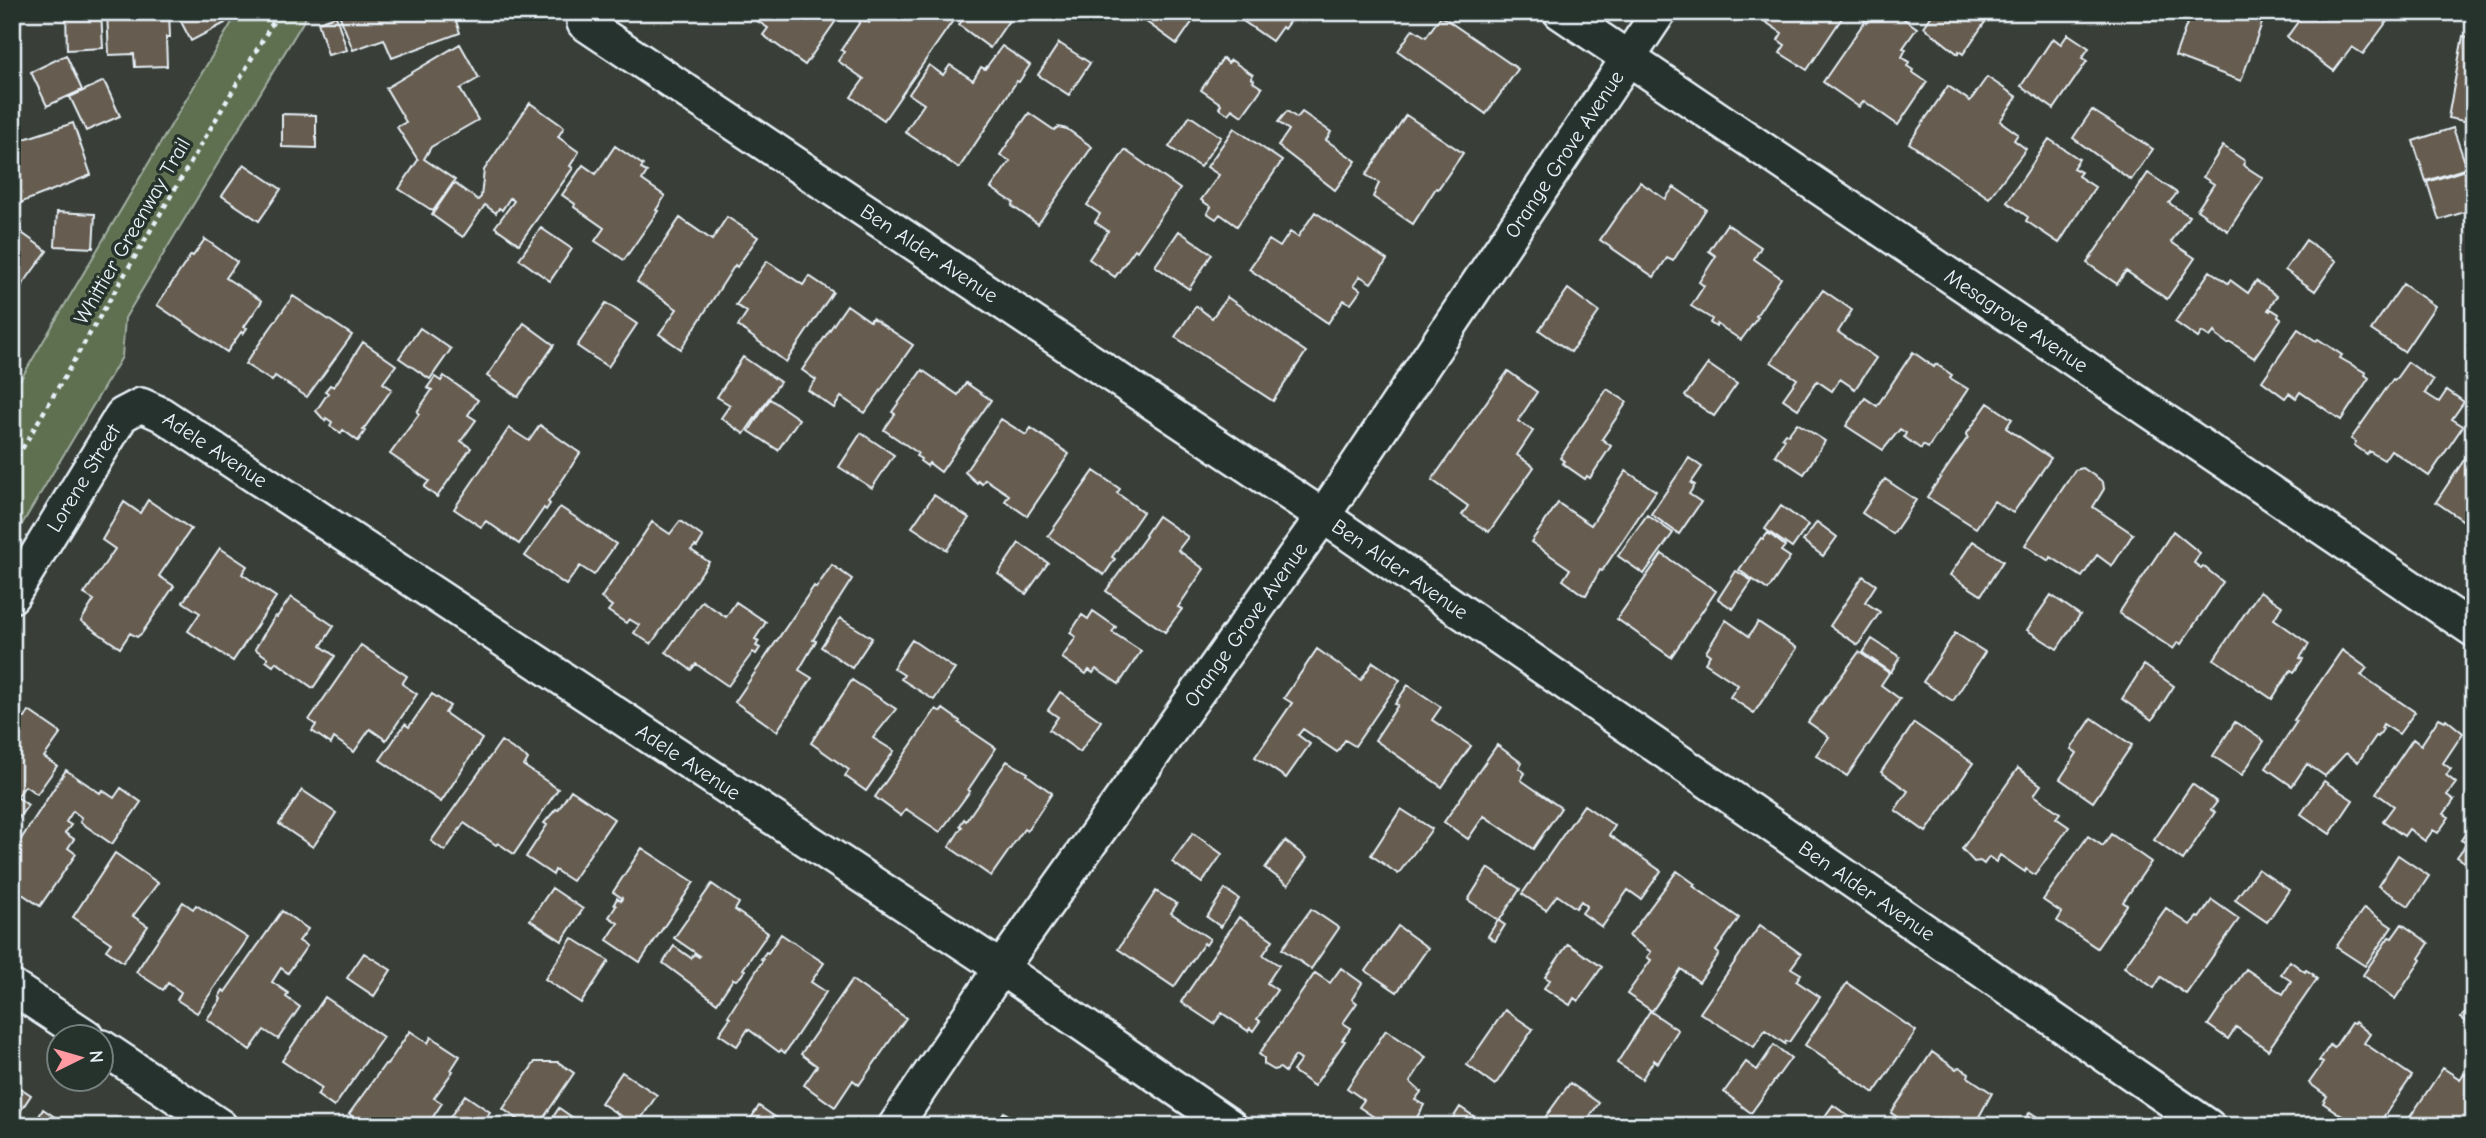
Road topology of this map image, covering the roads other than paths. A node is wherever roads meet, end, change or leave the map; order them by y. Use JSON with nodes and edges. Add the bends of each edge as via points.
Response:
{"nodes":[{"id":1,"x":1560,"y":12,"type":"edge"},
{"id":2,"x":1659,"y":12,"type":"edge"},
{"id":3,"x":584,"y":23,"type":"dead end"},
{"id":4,"x":1627,"y":58,"type":"junction"},
{"id":5,"x":141,"y":405,"type":"joint"},
{"id":6,"x":1323,"y":516,"type":"junction"},
{"id":7,"x":12,"y":596,"type":"edge"},
{"id":8,"x":2474,"y":630,"type":"edge"},
{"id":9,"x":1001,"y":968,"type":"junction"},
{"id":10,"x":12,"y":987,"type":"edge"},
{"id":11,"x":65,"y":1023,"type":"edge"},
{"id":12,"x":116,"y":1056,"type":"edge"},
{"id":13,"x":220,"y":1126,"type":"edge"},
{"id":14,"x":895,"y":1126,"type":"edge"},
{"id":15,"x":1230,"y":1126,"type":"edge"},
{"id":16,"x":2208,"y":1126,"type":"edge"}],
"edges":[{"from":1,"to":4,"type":"street","name":"Mesagrove Avenue"},
{"from":2,"to":4,"type":"street","name":"Orange Grove Avenue"},
{"from":3,"to":6,"type":"street","name":"Ben Alder Avenue"},
{"from":4,"to":6,"type":"street","name":"Orange Grove Avenue"},
{"from":4,"to":8,"type":"street","name":"Mesagrove Avenue"},
{"from":5,"to":7,"type":"street","name":"Lorene Street","via":[[122,415]]},
{"from":5,"to":9,"type":"street","name":"Adele Avenue"},
{"from":6,"to":9,"type":"street","name":"Orange Grove Avenue"},
{"from":6,"to":16,"type":"street","name":"Ben Alder Avenue"},
{"from":9,"to":14,"type":"street","name":"Orange Grove Avenue"},
{"from":9,"to":15,"type":"street","name":"Adele Avenue"},
{"from":10,"to":11,"type":"street"},
{"from":12,"to":13,"type":"street"}]}
